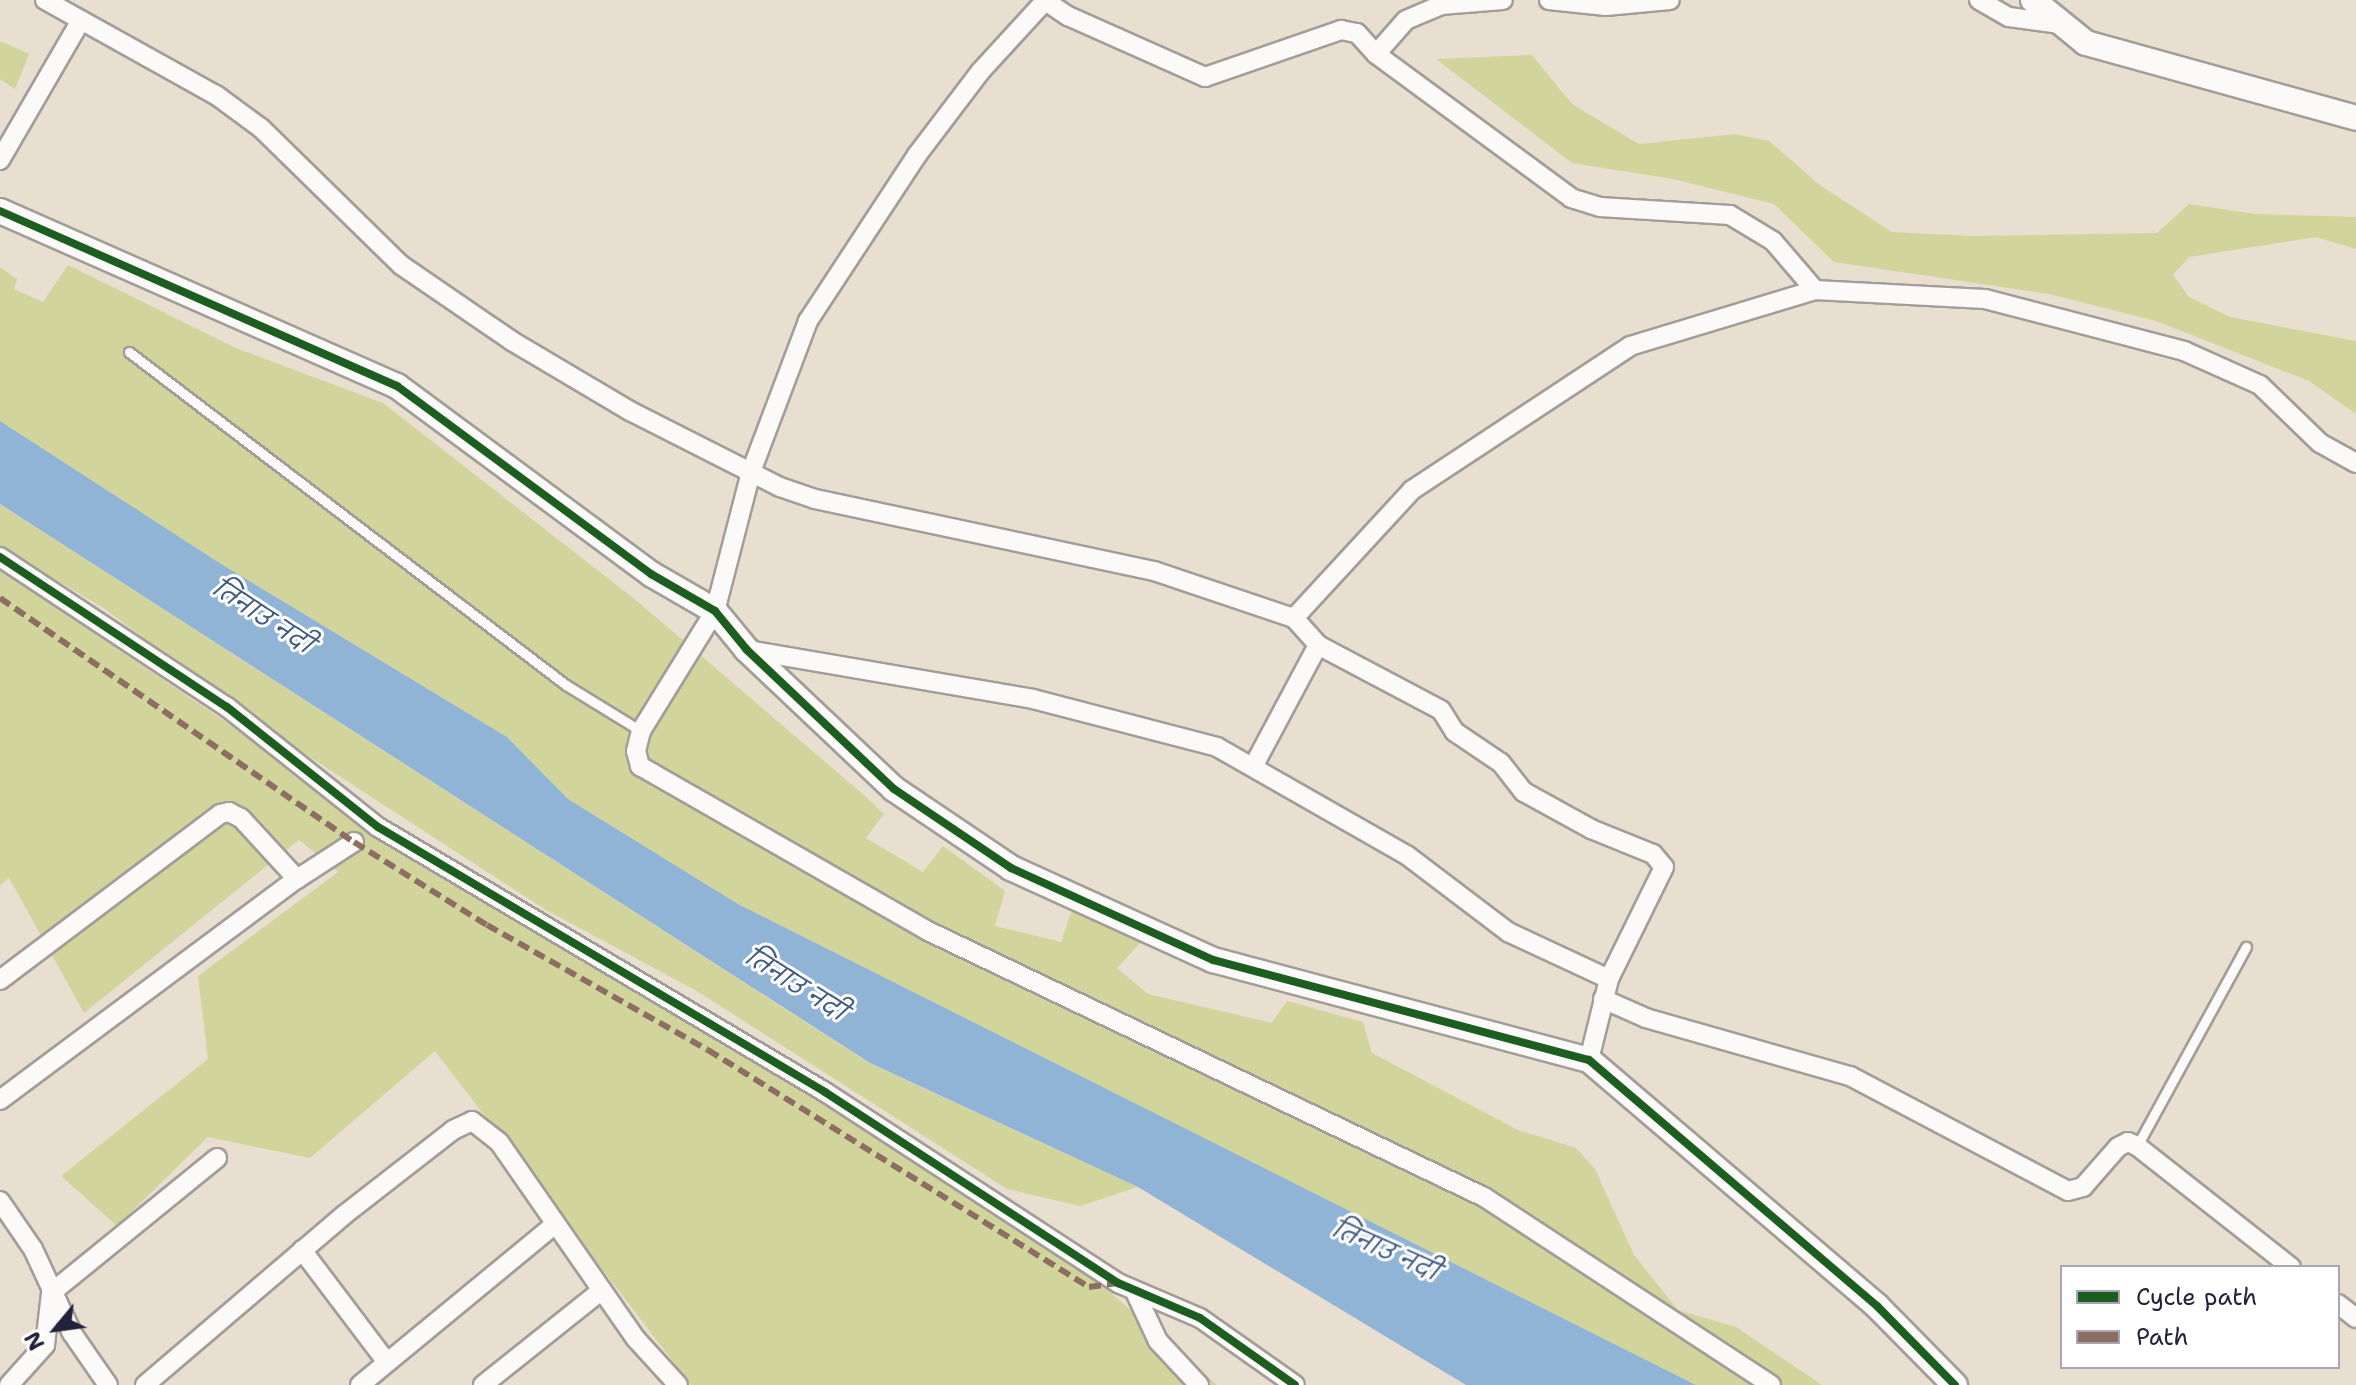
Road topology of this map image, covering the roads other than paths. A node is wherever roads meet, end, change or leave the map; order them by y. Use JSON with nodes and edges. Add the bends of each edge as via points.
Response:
{"nodes":[{"id":1,"x":45,"y":0,"type":"edge"},
{"id":2,"x":1503,"y":0,"type":"edge"},
{"id":3,"x":1549,"y":0,"type":"edge"},
{"id":4,"x":1670,"y":0,"type":"edge"},
{"id":5,"x":1979,"y":0,"type":"edge"},
{"id":6,"x":2033,"y":0,"type":"edge"},
{"id":7,"x":1044,"y":1,"type":"edge"},
{"id":8,"x":80,"y":22,"type":"junction"},
{"id":9,"x":2059,"y":24,"type":"junction"},
{"id":10,"x":1376,"y":54,"type":"junction"},
{"id":11,"x":2356,"y":118,"type":"edge"},
{"id":12,"x":0,"y":160,"type":"edge"},
{"id":13,"x":0,"y":211,"type":"edge"},
{"id":14,"x":1815,"y":290,"type":"junction"},
{"id":15,"x":129,"y":352,"type":"dead end"},
{"id":16,"x":2356,"y":463,"type":"edge"},
{"id":17,"x":751,"y":472,"type":"junction"},
{"id":18,"x":0,"y":557,"type":"edge"},
{"id":19,"x":715,"y":611,"type":"junction"},
{"id":20,"x":1294,"y":618,"type":"junction"},
{"id":21,"x":1318,"y":645,"type":"junction"},
{"id":22,"x":747,"y":650,"type":"junction"},
{"id":23,"x":641,"y":731,"type":"junction"},
{"id":24,"x":1254,"y":765,"type":"junction"},
{"id":25,"x":354,"y":842,"type":"dead end"},
{"id":26,"x":297,"y":879,"type":"junction"},
{"id":27,"x":2246,"y":947,"type":"dead end"},
{"id":28,"x":1609,"y":979,"type":"junction"},
{"id":29,"x":0,"y":980,"type":"edge"},
{"id":30,"x":1603,"y":999,"type":"junction"},
{"id":31,"x":1589,"y":1060,"type":"junction"},
{"id":32,"x":0,"y":1100,"type":"edge"},
{"id":33,"x":2137,"y":1146,"type":"junction"},
{"id":34,"x":217,"y":1158,"type":"dead end"},
{"id":35,"x":0,"y":1201,"type":"edge"},
{"id":36,"x":554,"y":1225,"type":"junction"},
{"id":37,"x":302,"y":1250,"type":"junction"},
{"id":38,"x":2288,"y":1265,"type":"edge"},
{"id":39,"x":602,"y":1290,"type":"junction"},
{"id":40,"x":51,"y":1293,"type":"junction"},
{"id":41,"x":1136,"y":1294,"type":"junction"},
{"id":42,"x":2340,"y":1306,"type":"edge"},
{"id":43,"x":2356,"y":1318,"type":"edge"},
{"id":44,"x":386,"y":1361,"type":"junction"},
{"id":45,"x":9,"y":1385,"type":"edge"},
{"id":46,"x":108,"y":1385,"type":"edge"},
{"id":47,"x":145,"y":1385,"type":"edge"},
{"id":48,"x":360,"y":1385,"type":"edge"},
{"id":49,"x":483,"y":1385,"type":"edge"},
{"id":50,"x":678,"y":1385,"type":"edge"},
{"id":51,"x":1199,"y":1385,"type":"edge"},
{"id":52,"x":1295,"y":1385,"type":"edge"},
{"id":53,"x":1771,"y":1385,"type":"edge"},
{"id":54,"x":1955,"y":1385,"type":"edge"}],
"edges":[{"from":1,"to":8,"type":"street"},
{"from":2,"to":10,"type":"street","via":[[1429,10],[1406,20]]},
{"from":3,"to":4,"type":"street","via":[[1606,6]]},
{"from":5,"to":9,"type":"street","via":[[2009,17]]},
{"from":6,"to":9,"type":"street"},
{"from":7,"to":10,"type":"street","via":[[1205,77],[1341,30],[1366,38]]},
{"from":7,"to":17,"type":"street","via":[[980,72],[917,155],[808,321]]},
{"from":8,"to":12,"type":"street"},
{"from":8,"to":17,"type":"street","via":[[216,95],[261,128],[401,265],[512,341],[630,411]]},
{"from":9,"to":11,"type":"street","via":[[2086,43]]},
{"from":10,"to":14,"type":"street","via":[[1571,198],[1600,207],[1730,215],[1773,241]]},
{"from":13,"to":19,"type":"street","via":[[397,386],[651,574]]},
{"from":14,"to":16,"type":"street","via":[[1985,299],[2184,351],[2260,385],[2320,443]]},
{"from":14,"to":20,"type":"street","via":[[1630,346],[1412,490]]},
{"from":15,"to":23,"type":"lane","via":[[566,685]]},
{"from":17,"to":19,"type":"street"},
{"from":17,"to":20,"type":"street","via":[[780,487],[862,511],[1154,571]]},
{"from":18,"to":41,"type":"street","via":[[227,707],[378,827],[825,1092]]},
{"from":19,"to":22,"type":"street"},
{"from":19,"to":23,"type":"street"},
{"from":20,"to":21,"type":"street"},
{"from":21,"to":24,"type":"street"},
{"from":21,"to":28,"type":"street","via":[[1441,710],[1455,732],[1501,763],[1524,792],[1591,829],[1653,854],[1664,867]]},
{"from":22,"to":24,"type":"street","via":[[1033,699],[1217,747]]},
{"from":22,"to":31,"type":"street","via":[[894,789],[1011,868],[1213,960]]},
{"from":23,"to":53,"type":"street","via":[[636,751],[640,766],[668,786],[928,931],[1484,1197]]},
{"from":24,"to":28,"type":"street","via":[[1408,856],[1508,932]]},
{"from":25,"to":26,"type":"street"},
{"from":26,"to":29,"type":"street","via":[[241,818],[220,814]]},
{"from":26,"to":32,"type":"street"},
{"from":27,"to":33,"type":"lane"},
{"from":28,"to":30,"type":"street"},
{"from":30,"to":31,"type":"street"},
{"from":30,"to":33,"type":"street","via":[[1646,1018],[1850,1076],[2068,1191],[2083,1187],[2118,1147],[2128,1142]]},
{"from":31,"to":54,"type":"street","via":[[1877,1306]]},
{"from":33,"to":38,"type":"street"},
{"from":34,"to":40,"type":"street"},
{"from":35,"to":40,"type":"street","via":[[33,1249]]},
{"from":36,"to":37,"type":"street","via":[[499,1142],[472,1121],[453,1130]]},
{"from":36,"to":39,"type":"street"},
{"from":36,"to":44,"type":"street"},
{"from":37,"to":44,"type":"street"},
{"from":37,"to":47,"type":"street"},
{"from":39,"to":49,"type":"street"},
{"from":39,"to":50,"type":"street","via":[[636,1339]]},
{"from":40,"to":45,"type":"street","via":[[45,1345]]},
{"from":40,"to":46,"type":"street"},
{"from":41,"to":51,"type":"street","via":[[1158,1341]]},
{"from":41,"to":52,"type":"street","via":[[1200,1318]]},
{"from":42,"to":43,"type":"street"},
{"from":44,"to":48,"type":"street"}]}
